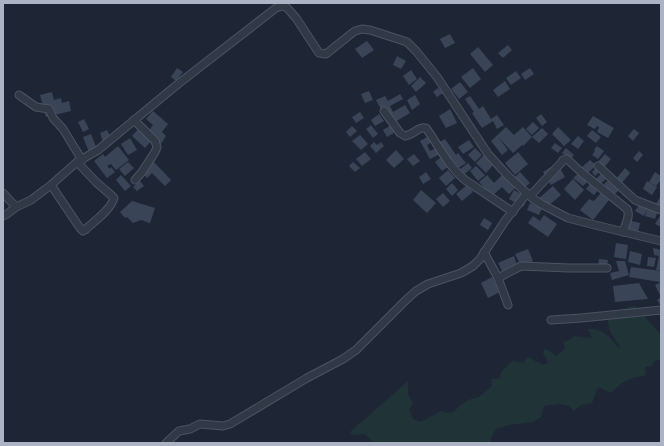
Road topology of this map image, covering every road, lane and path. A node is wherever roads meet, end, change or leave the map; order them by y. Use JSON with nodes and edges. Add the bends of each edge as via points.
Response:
{"nodes":[{"id":1,"x":282,"y":5,"type":"edge"},
{"id":2,"x":19,"y":95,"type":"dead end"},
{"id":3,"x":384,"y":110,"type":"dead end"},
{"id":4,"x":134,"y":120,"type":"junction"},
{"id":5,"x":80,"y":161,"type":"junction"},
{"id":6,"x":598,"y":166,"type":"dead end"},
{"id":7,"x":135,"y":180,"type":"dead end"},
{"id":8,"x":51,"y":185,"type":"junction"},
{"id":9,"x":3,"y":193,"type":"edge"},
{"id":10,"x":528,"y":195,"type":"junction"},
{"id":11,"x":16,"y":207,"type":"junction"},
{"id":12,"x":661,"y":210,"type":"edge"},
{"id":13,"x":512,"y":212,"type":"junction"},
{"id":14,"x":3,"y":216,"type":"edge"},
{"id":15,"x":623,"y":232,"type":"junction"},
{"id":16,"x":661,"y":241,"type":"edge"},
{"id":17,"x":484,"y":252,"type":"junction"},
{"id":18,"x":607,"y":268,"type":"dead end"},
{"id":19,"x":498,"y":278,"type":"junction"},
{"id":20,"x":508,"y":305,"type":"dead end"},
{"id":21,"x":661,"y":310,"type":"edge"},
{"id":22,"x":551,"y":320,"type":"dead end"},
{"id":23,"x":166,"y":443,"type":"edge"}],
"edges":[{"from":1,"to":4,"type":"street"},
{"from":1,"to":10,"type":"street","via":[[296,18],[322,54],[326,54],[351,34],[362,29],[407,42],[437,77],[488,154]]},
{"from":2,"to":5,"type":"street","via":[[36,107],[49,109],[53,118],[64,129]]},
{"from":3,"to":13,"type":"street","via":[[405,136],[426,128],[458,174]]},
{"from":4,"to":5,"type":"street","via":[[98,150]]},
{"from":4,"to":7,"type":"street","via":[[155,141],[157,147]]},
{"from":5,"to":8,"type":"street"},
{"from":5,"to":8,"type":"street","via":[[97,183],[114,198],[106,211],[83,231]]},
{"from":6,"to":12,"type":"street","via":[[635,200]]},
{"from":8,"to":11,"type":"street","via":[[31,200]]},
{"from":9,"to":11,"type":"street"},
{"from":10,"to":13,"type":"street"},
{"from":10,"to":15,"type":"street","via":[[568,218]]},
{"from":10,"to":15,"type":"street","via":[[567,159],[627,209],[629,216]]},
{"from":11,"to":14,"type":"street"},
{"from":13,"to":17,"type":"street"},
{"from":15,"to":16,"type":"street"},
{"from":17,"to":19,"type":"street"},
{"from":17,"to":23,"type":"street","via":[[467,270],[416,291],[362,345],[343,359],[230,424],[200,424],[190,429],[179,430]]},
{"from":18,"to":19,"type":"street","via":[[520,266]]},
{"from":19,"to":20,"type":"street"},
{"from":21,"to":22,"type":"street"}]}
